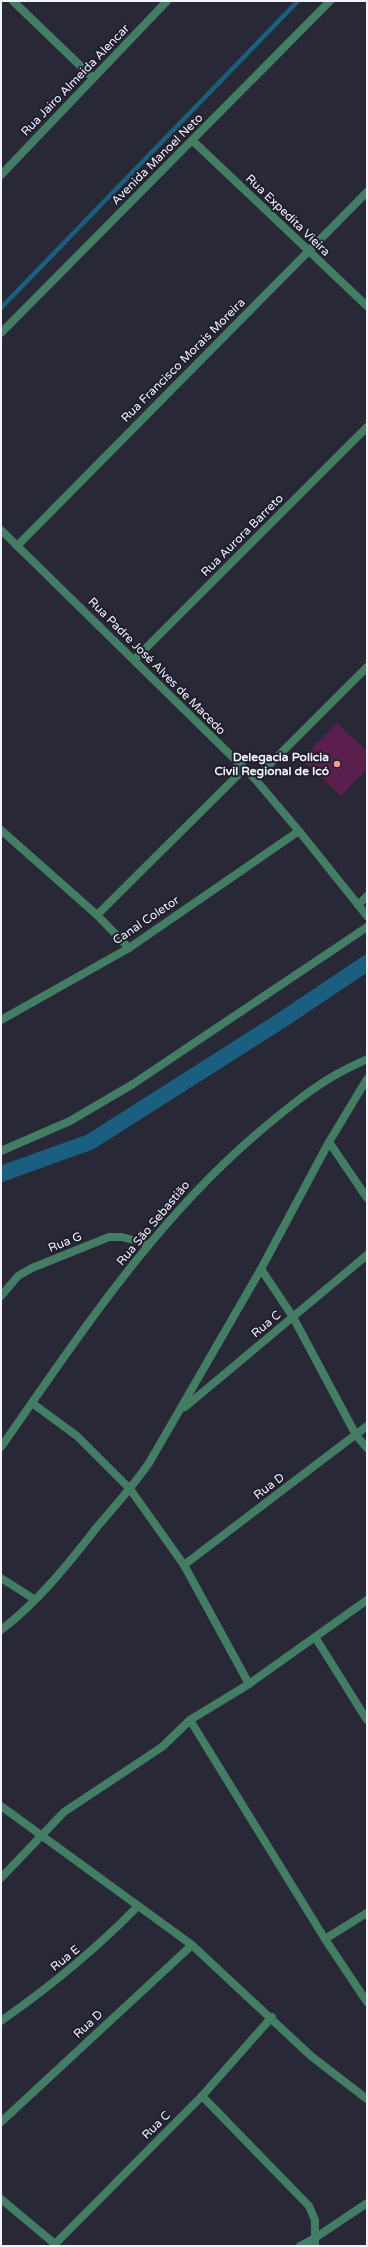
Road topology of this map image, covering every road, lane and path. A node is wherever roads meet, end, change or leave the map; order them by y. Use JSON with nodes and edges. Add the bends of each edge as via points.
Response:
{"nodes":[{"id":1,"x":13,"y":1,"type":"edge"},
{"id":2,"x":167,"y":1,"type":"edge"},
{"id":3,"x":330,"y":1,"type":"edge"},
{"id":4,"x":93,"y":78,"type":"junction"},
{"id":5,"x":193,"y":141,"type":"junction"},
{"id":6,"x":1,"y":175,"type":"edge"},
{"id":7,"x":367,"y":192,"type":"edge"},
{"id":8,"x":308,"y":251,"type":"junction"},
{"id":9,"x":367,"y":306,"type":"edge"},
{"id":10,"x":1,"y":333,"type":"edge"},
{"id":11,"x":367,"y":427,"type":"edge"},
{"id":12,"x":1,"y":530,"type":"edge"},
{"id":13,"x":17,"y":546,"type":"junction"},
{"id":14,"x":134,"y":660,"type":"junction"},
{"id":15,"x":367,"y":667,"type":"edge"},
{"id":16,"x":244,"y":769,"type":"junction"},
{"id":17,"x":254,"y":779,"type":"junction"},
{"id":18,"x":1,"y":830,"type":"edge"},
{"id":19,"x":299,"y":830,"type":"junction"},
{"id":20,"x":367,"y":896,"type":"edge"},
{"id":21,"x":358,"y":905,"type":"junction"},
{"id":22,"x":97,"y":915,"type":"junction"},
{"id":23,"x":367,"y":916,"type":"edge"},
{"id":24,"x":367,"y":927,"type":"edge"},
{"id":25,"x":129,"y":948,"type":"junction"},
{"id":26,"x":1,"y":1020,"type":"edge"},
{"id":27,"x":367,"y":1059,"type":"edge"},
{"id":28,"x":367,"y":1079,"type":"edge"},
{"id":29,"x":329,"y":1142,"type":"junction"},
{"id":30,"x":1,"y":1150,"type":"edge"},
{"id":31,"x":367,"y":1198,"type":"edge"},
{"id":32,"x":148,"y":1244,"type":"junction"},
{"id":33,"x":367,"y":1255,"type":"edge"},
{"id":34,"x":261,"y":1269,"type":"junction"},
{"id":35,"x":1,"y":1296,"type":"edge"},
{"id":36,"x":293,"y":1317,"type":"junction"},
{"id":37,"x":32,"y":1403,"type":"junction"},
{"id":38,"x":180,"y":1412,"type":"junction"},
{"id":39,"x":367,"y":1426,"type":"edge"},
{"id":40,"x":356,"y":1435,"type":"junction"},
{"id":41,"x":1,"y":1447,"type":"edge"},
{"id":42,"x":367,"y":1448,"type":"edge"},
{"id":43,"x":130,"y":1489,"type":"junction"},
{"id":44,"x":184,"y":1565,"type":"junction"},
{"id":45,"x":1,"y":1578,"type":"edge"},
{"id":46,"x":34,"y":1599,"type":"junction"},
{"id":47,"x":367,"y":1600,"type":"edge"},
{"id":48,"x":1,"y":1630,"type":"edge"},
{"id":49,"x":315,"y":1637,"type":"junction"},
{"id":50,"x":249,"y":1684,"type":"junction"},
{"id":51,"x":190,"y":1720,"type":"junction"},
{"id":52,"x":367,"y":1720,"type":"edge"},
{"id":53,"x":1,"y":1806,"type":"edge"},
{"id":54,"x":41,"y":1837,"type":"junction"},
{"id":55,"x":1,"y":1878,"type":"edge"},
{"id":56,"x":137,"y":1907,"type":"junction"},
{"id":57,"x":367,"y":1913,"type":"edge"},
{"id":58,"x":326,"y":1939,"type":"junction"},
{"id":59,"x":192,"y":1945,"type":"junction"},
{"id":60,"x":367,"y":2002,"type":"edge"},
{"id":61,"x":272,"y":2017,"type":"junction"},
{"id":62,"x":1,"y":2021,"type":"edge"},
{"id":63,"x":202,"y":2096,"type":"junction"},
{"id":64,"x":367,"y":2099,"type":"edge"},
{"id":65,"x":1,"y":2122,"type":"edge"},
{"id":66,"x":1,"y":2200,"type":"edge"},
{"id":67,"x":367,"y":2203,"type":"edge"},
{"id":68,"x":315,"y":2242,"type":"edge"},
{"id":69,"x":54,"y":2245,"type":"edge"},
{"id":70,"x":300,"y":2246,"type":"edge"}],
"edges":[{"from":1,"to":4,"type":"street"},
{"from":2,"to":4,"type":"street","name":"Rua Jairo Almeida Alencar"},
{"from":3,"to":5,"type":"street","name":"Avenida Manoel Neto"},
{"from":4,"to":6,"type":"street","name":"Rua Jairo Almeida Alencar"},
{"from":5,"to":8,"type":"street","name":"Rua Expedita Vieira"},
{"from":5,"to":10,"type":"street","name":"Avenida Manoel Neto"},
{"from":7,"to":8,"type":"street","name":"Rua Francisco Morais Moreira"},
{"from":8,"to":9,"type":"street","name":"Rua Expedita Vieira"},
{"from":8,"to":13,"type":"street","name":"Rua Francisco Morais Moreira"},
{"from":11,"to":14,"type":"street","name":"Rua Aurora Barreto"},
{"from":12,"to":13,"type":"street","name":"Rua Padre José Alves de Macedo"},
{"from":13,"to":14,"type":"street","name":"Rua Padre José Alves de Macedo"},
{"from":14,"to":16,"type":"street","name":"Rua Padre José Alves de Macedo"},
{"from":15,"to":17,"type":"street"},
{"from":16,"to":17,"type":"street","name":"Rua Padre José Alves de Macedo"},
{"from":16,"to":22,"type":"street"},
{"from":17,"to":19,"type":"street","name":"Rua Padre José Alves de Macedo"},
{"from":18,"to":22,"type":"street"},
{"from":19,"to":21,"type":"street","name":"Rua Padre José Alves de Macedo"},
{"from":19,"to":25,"type":"street","name":"Canal Coletor"},
{"from":20,"to":21,"type":"street"},
{"from":21,"to":23,"type":"street","name":"Rua Padre José Alves de Macedo"},
{"from":22,"to":25,"type":"street"},
{"from":24,"to":30,"type":"street","via":[[134,1084],[70,1121]]},
{"from":25,"to":26,"type":"street","name":"Canal Coletor"},
{"from":27,"to":32,"type":"street","name":"Rua São Sebastião","via":[[336,1074],[296,1101],[238,1149],[204,1181]]},
{"from":28,"to":29,"type":"street"},
{"from":29,"to":31,"type":"street"},
{"from":29,"to":34,"type":"street"},
{"from":32,"to":35,"type":"street","name":"Rua G","via":[[122,1237],[108,1237],[32,1268],[18,1276]]},
{"from":32,"to":37,"type":"street","name":"Rua São Sebastião"},
{"from":33,"to":36,"type":"street","name":"Rua C"},
{"from":34,"to":36,"type":"street"},
{"from":34,"to":38,"type":"street"},
{"from":36,"to":38,"type":"street","name":"Rua C"},
{"from":36,"to":40,"type":"street"},
{"from":37,"to":41,"type":"street","name":"Rua São Sebastião"},
{"from":37,"to":43,"type":"street","via":[[77,1436]]},
{"from":38,"to":43,"type":"street"},
{"from":39,"to":40,"type":"street","name":"Rua D"},
{"from":40,"to":42,"type":"street"},
{"from":40,"to":44,"type":"street","name":"Rua D"},
{"from":43,"to":44,"type":"street"},
{"from":43,"to":46,"type":"street","via":[[69,1562]]},
{"from":44,"to":50,"type":"street"},
{"from":45,"to":46,"type":"street"},
{"from":46,"to":48,"type":"street"},
{"from":47,"to":49,"type":"street"},
{"from":49,"to":50,"type":"street"},
{"from":49,"to":52,"type":"street"},
{"from":50,"to":51,"type":"street"},
{"from":51,"to":54,"type":"street","via":[[162,1746],[64,1812]]},
{"from":51,"to":58,"type":"street"},
{"from":53,"to":54,"type":"street"},
{"from":54,"to":55,"type":"street"},
{"from":54,"to":56,"type":"street"},
{"from":56,"to":59,"type":"street"},
{"from":56,"to":62,"type":"street","name":"Rua E","via":[[100,1945]]},
{"from":57,"to":58,"type":"street"},
{"from":58,"to":60,"type":"street"},
{"from":59,"to":61,"type":"street"},
{"from":59,"to":65,"type":"street","name":"Rua D"},
{"from":61,"to":63,"type":"street","name":"Rua C"},
{"from":61,"to":64,"type":"street","via":[[311,2056]]},
{"from":63,"to":68,"type":"street","via":[[309,2206],[315,2220]]},
{"from":63,"to":69,"type":"street","name":"Rua C"},
{"from":66,"to":69,"type":"street"},
{"from":67,"to":68,"type":"street"},
{"from":68,"to":70,"type":"street"}]}
